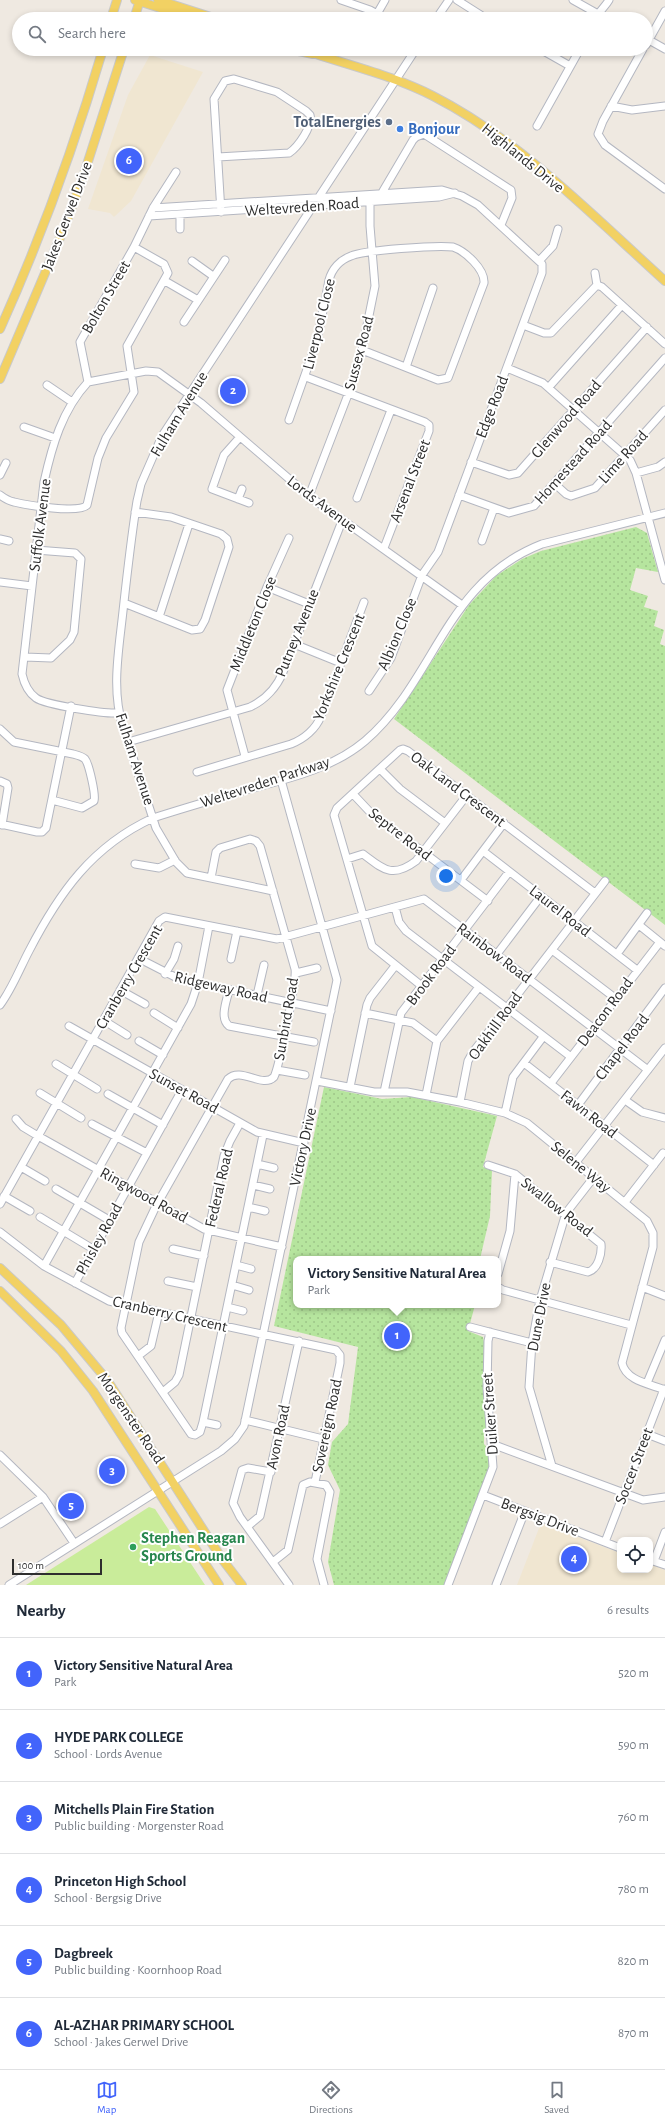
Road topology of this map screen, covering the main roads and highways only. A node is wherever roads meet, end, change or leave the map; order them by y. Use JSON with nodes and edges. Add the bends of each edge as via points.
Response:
{"nodes":[{"id":1,"x":117,"y":0,"type":"edge"},
{"id":2,"x":138,"y":0,"type":"edge"},
{"id":3,"x":158,"y":0,"type":"edge"},
{"id":4,"x":113,"y":12,"type":"edge"},
{"id":5,"x":135,"y":12,"type":"edge"},
{"id":6,"x":174,"y":12,"type":"edge"},
{"id":7,"x":195,"y":12,"type":"edge"},
{"id":8,"x":101,"y":56,"type":"edge"},
{"id":9,"x":122,"y":56,"type":"edge"},
{"id":10,"x":322,"y":56,"type":"edge"},
{"id":11,"x":665,"y":281,"type":"edge"},
{"id":12,"x":0,"y":329,"type":"edge"},
{"id":13,"x":0,"y":378,"type":"edge"},
{"id":14,"x":0,"y":1268,"type":"edge"},
{"id":15,"x":0,"y":1291,"type":"edge"},
{"id":16,"x":219,"y":1585,"type":"edge"},
{"id":17,"x":242,"y":1585,"type":"edge"}],
"edges":[{"from":1,"to":4,"type":"main road"},
{"from":2,"to":5,"type":"main road"},
{"from":2,"to":6,"type":"main road"},
{"from":3,"to":7,"type":"main road"},
{"from":8,"to":12,"type":"main road","name":"Jakes Gerwel Drive","via":[[60,180],[21,283]]},
{"from":9,"to":13,"type":"main road","name":"Jakes Gerwel Drive","via":[[62,233]]},
{"from":10,"to":11,"type":"main road","name":"Highlands Drive","via":[[396,80],[452,106],[499,137],[534,165]]},
{"from":14,"to":17,"type":"main road","name":"Morgenster Road","via":[[47,1310],[90,1359],[118,1396]]},
{"from":15,"to":16,"type":"main road","name":"Morgenster Road","via":[[42,1330],[76,1369],[108,1413]]}]}
